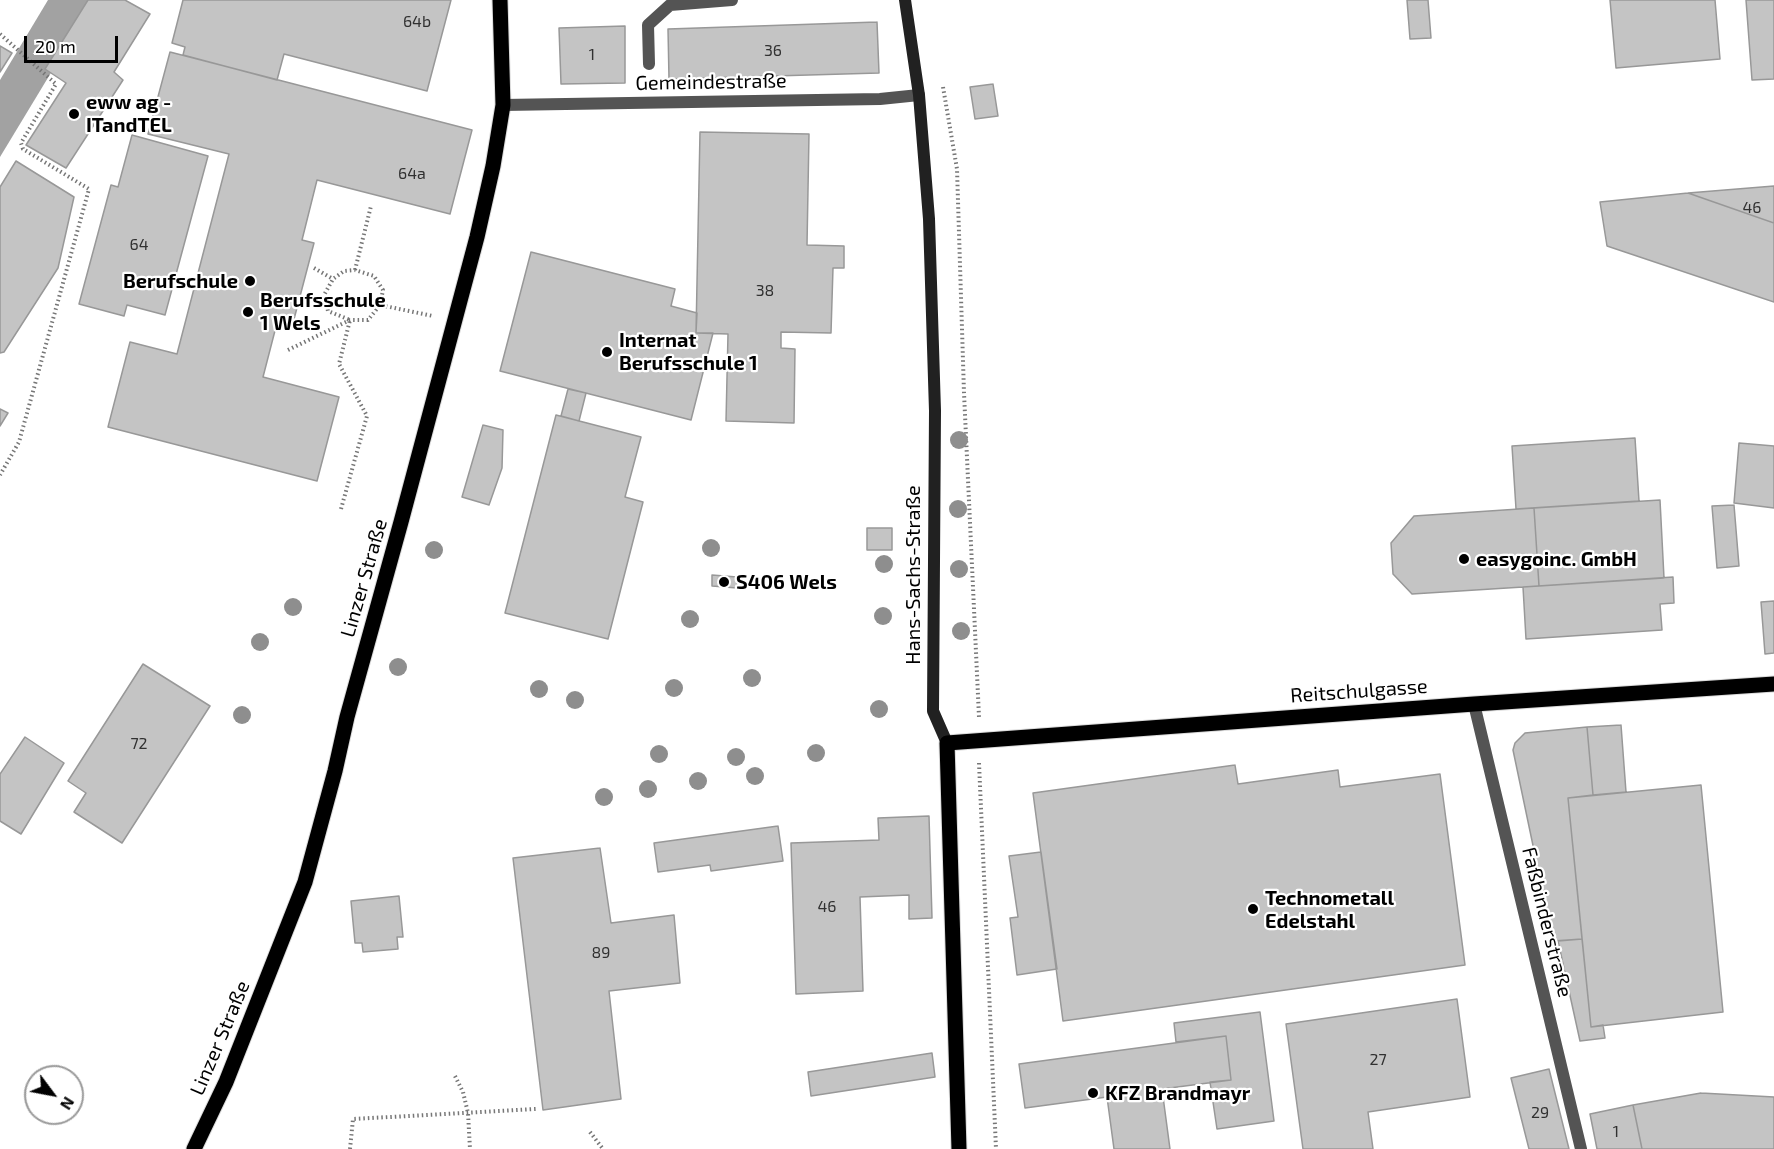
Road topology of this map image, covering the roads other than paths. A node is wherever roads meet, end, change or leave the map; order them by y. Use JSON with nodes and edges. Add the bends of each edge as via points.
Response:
{"nodes":[{"id":1,"x":500,"y":0,"type":"edge"},
{"id":2,"x":732,"y":0,"type":"edge"},
{"id":3,"x":905,"y":0,"type":"edge"},
{"id":4,"x":649,"y":64,"type":"dead end"},
{"id":5,"x":919,"y":94,"type":"junction"},
{"id":6,"x":503,"y":105,"type":"junction"},
{"id":7,"x":1774,"y":684,"type":"edge"},
{"id":8,"x":1474,"y":704,"type":"junction"},
{"id":9,"x":947,"y":743,"type":"junction"},
{"id":10,"x":194,"y":1149,"type":"edge"},
{"id":11,"x":959,"y":1149,"type":"edge"},
{"id":12,"x":1581,"y":1149,"type":"edge"}],
"edges":[{"from":1,"to":6,"type":"main road","name":"Linzer Straße"},
{"from":2,"to":4,"type":"street","via":[[670,5],[648,25]]},
{"from":3,"to":5,"type":"street","name":"Hans-Sachs-Straße"},
{"from":5,"to":6,"type":"street","name":"Gemeindestraße","via":[[880,99]]},
{"from":5,"to":9,"type":"street","name":"Hans-Sachs-Straße","via":[[929,219],[935,411],[933,711]]},
{"from":6,"to":10,"type":"main road","name":"Linzer Straße","via":[[490,178],[454,321],[305,882],[226,1082]]},
{"from":7,"to":8,"type":"main road","name":"Reitschulgasse"},
{"from":8,"to":9,"type":"main road","name":"Reitschulgasse"},
{"from":8,"to":12,"type":"street","name":"Faßbinderstraße"},
{"from":9,"to":11,"type":"main road","name":"Hans-Sachs-Straße"}]}
